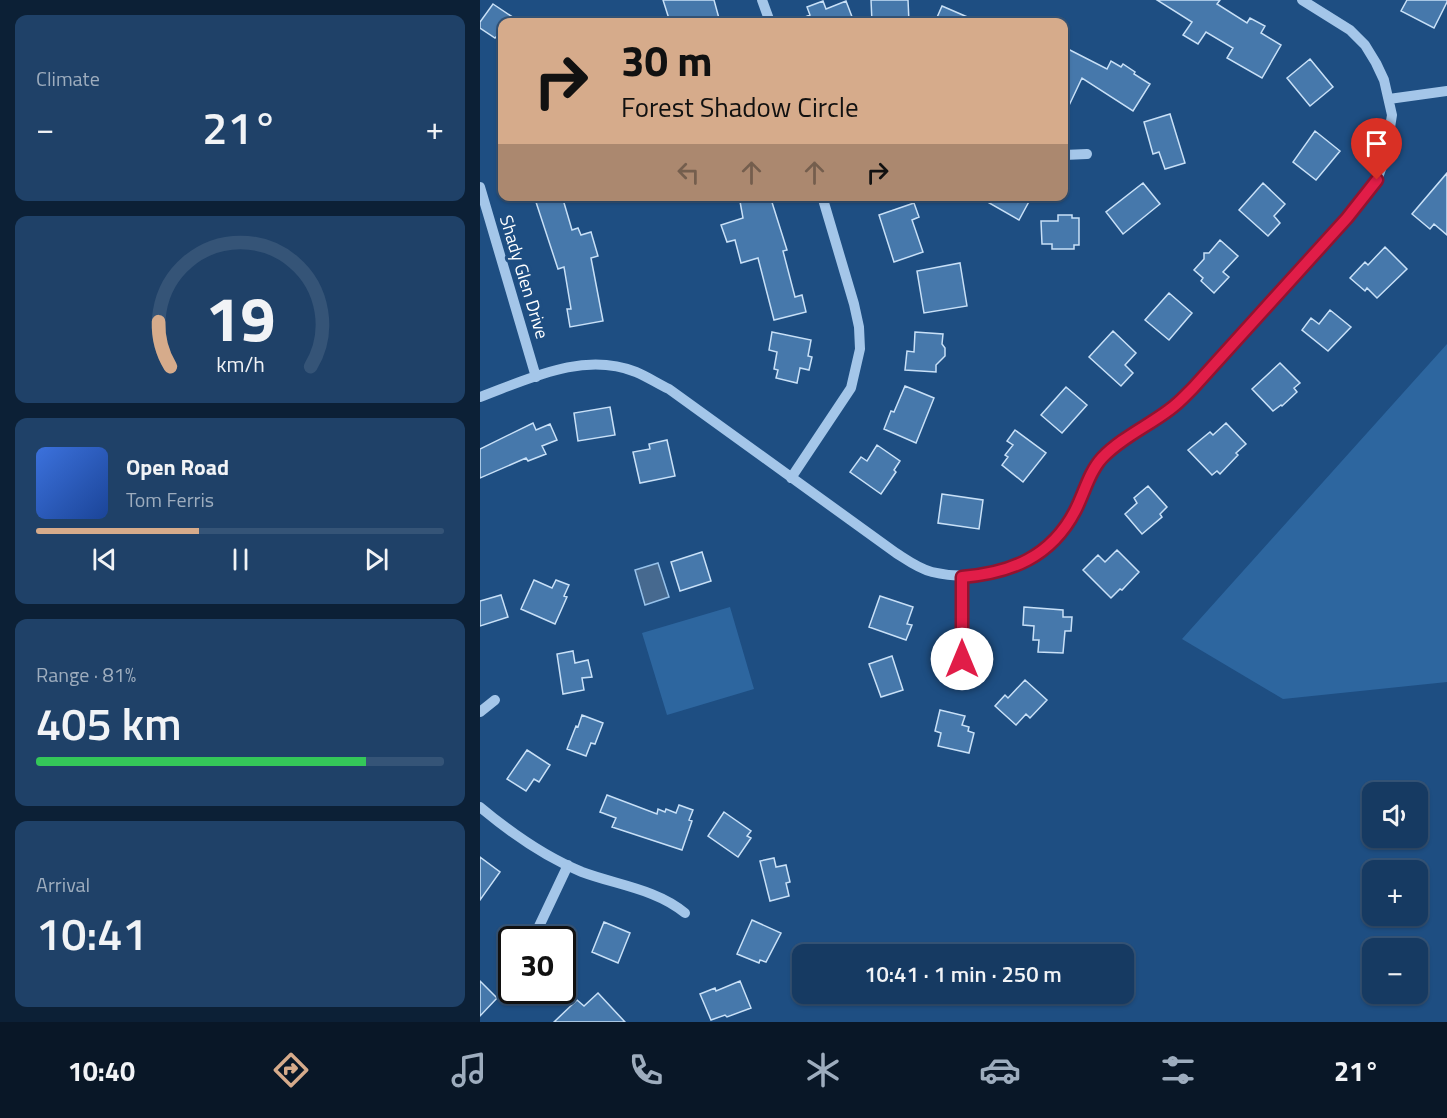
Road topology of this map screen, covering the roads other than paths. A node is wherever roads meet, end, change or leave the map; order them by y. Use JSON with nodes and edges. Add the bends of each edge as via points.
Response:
{"nodes":[{"id":1,"x":762,"y":0,"type":"edge"},
{"id":2,"x":1302,"y":0,"type":"edge"},
{"id":3,"x":769,"y":18,"type":"edge"},
{"id":4,"x":1447,"y":91,"type":"edge"},
{"id":5,"x":1389,"y":99,"type":"junction"},
{"id":6,"x":1068,"y":154,"type":"edge"},
{"id":7,"x":1087,"y":154,"type":"dead end"},
{"id":8,"x":480,"y":187,"type":"edge"},
{"id":9,"x":823,"y":201,"type":"edge"},
{"id":10,"x":484,"y":213,"type":"edge"},
{"id":11,"x":536,"y":376,"type":"junction"},
{"id":12,"x":480,"y":397,"type":"edge"},
{"id":13,"x":791,"y":478,"type":"junction"},
{"id":14,"x":962,"y":577,"type":"junction"},
{"id":15,"x":962,"y":659,"type":"dead end"},
{"id":16,"x":495,"y":699,"type":"dead end"},
{"id":17,"x":480,"y":712,"type":"edge"},
{"id":18,"x":480,"y":807,"type":"edge"},
{"id":19,"x":568,"y":865,"type":"junction"},
{"id":20,"x":685,"y":913,"type":"dead end"},
{"id":21,"x":539,"y":926,"type":"edge"}],
"edges":[{"from":1,"to":3,"type":"street"},
{"from":2,"to":5,"type":"street","via":[[1350,30],[1365,45],[1384,80]]},
{"from":4,"to":5,"type":"street"},
{"from":5,"to":14,"type":"street","via":[[1392,115],[1385,158],[1377,180],[1347,218],[1193,388],[1170,410],[1102,459],[1065,528],[1055,539],[1027,561],[1005,570]]},
{"from":6,"to":7,"type":"street"},
{"from":8,"to":10,"type":"street","name":"Shady Glen Drive"},
{"from":9,"to":13,"type":"street","via":[[854,304],[860,349],[851,388]]},
{"from":10,"to":11,"type":"street","name":"Shady Glen Drive"},
{"from":11,"to":12,"type":"street"},
{"from":11,"to":13,"type":"street","via":[[586,365],[637,372],[669,389]]},
{"from":13,"to":14,"type":"street","via":[[915,565],[930,572]]},
{"from":14,"to":15,"type":"street"},
{"from":16,"to":17,"type":"street"},
{"from":18,"to":19,"type":"street","via":[[514,834]]},
{"from":19,"to":20,"type":"street","via":[[665,899]]},
{"from":19,"to":21,"type":"street"}]}
